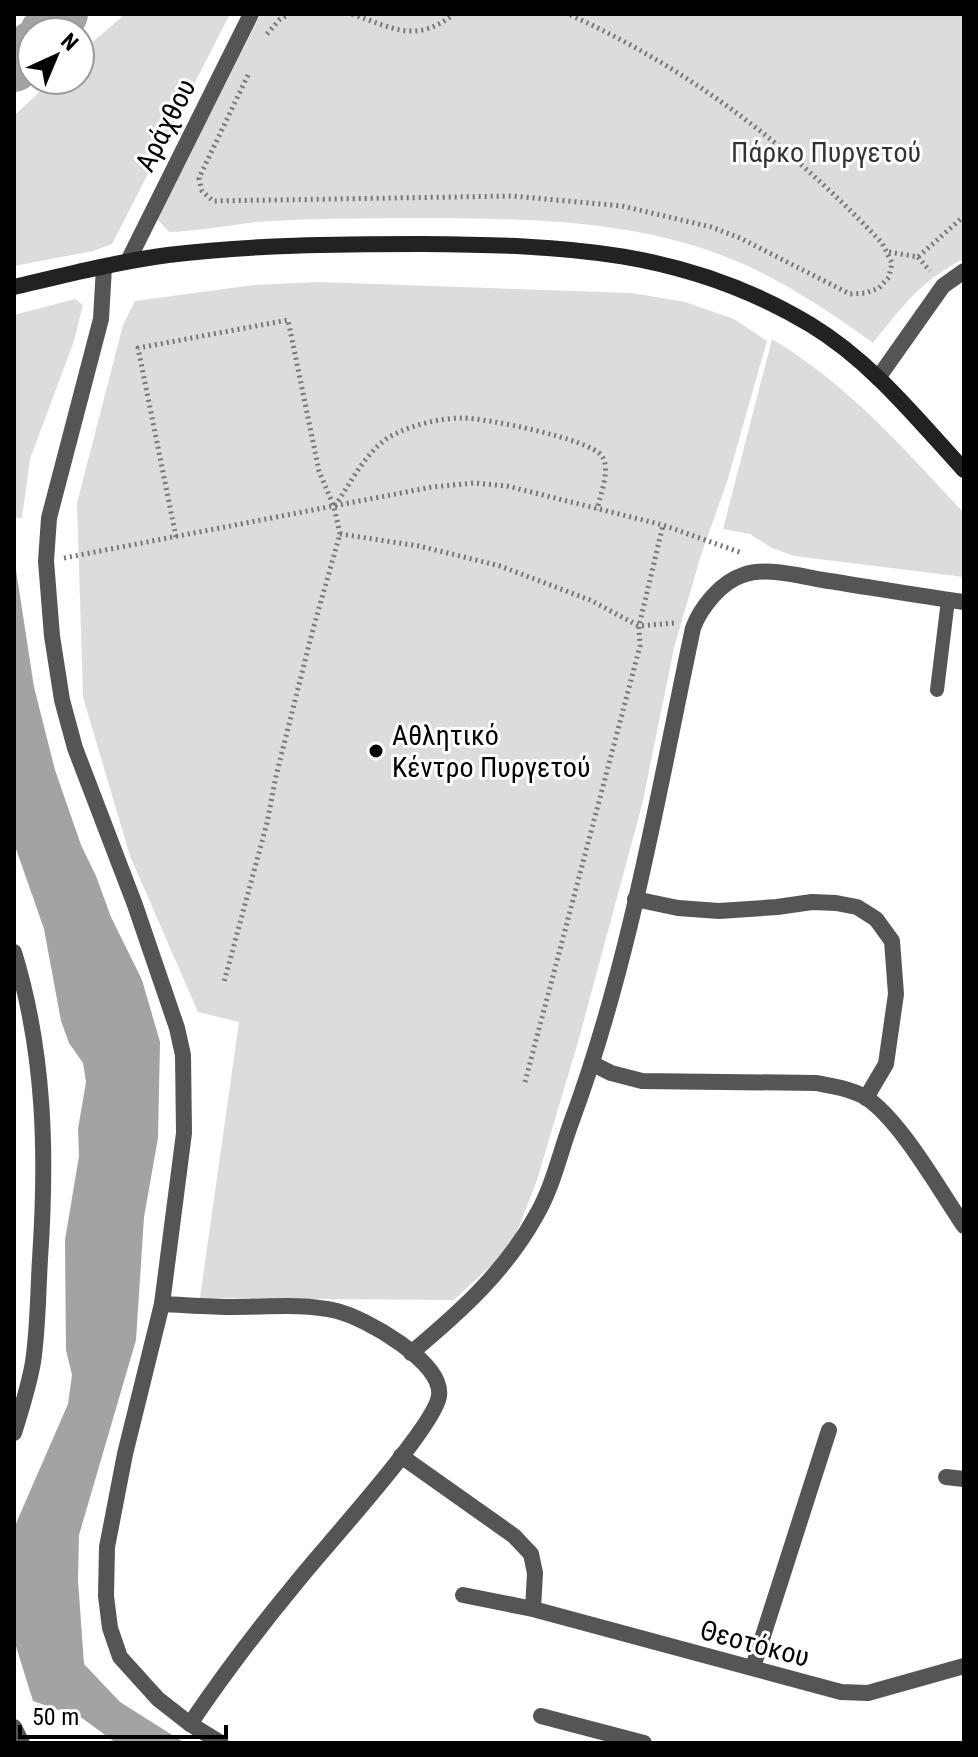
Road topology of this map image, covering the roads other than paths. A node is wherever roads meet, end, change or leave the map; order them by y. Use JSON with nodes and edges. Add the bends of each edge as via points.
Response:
{"nodes":[{"id":1,"x":251,"y":14,"type":"edge"},
{"id":2,"x":128,"y":261,"type":"junction"},
{"id":3,"x":104,"y":267,"type":"junction"},
{"id":4,"x":964,"y":271,"type":"edge"},
{"id":5,"x":14,"y":287,"type":"edge"},
{"id":6,"x":878,"y":378,"type":"junction"},
{"id":7,"x":964,"y":470,"type":"edge"},
{"id":8,"x":956,"y":601,"type":"edge"},
{"id":9,"x":937,"y":690,"type":"dead end"},
{"id":10,"x":635,"y":899,"type":"junction"},
{"id":11,"x":14,"y":952,"type":"edge"},
{"id":12,"x":593,"y":1064,"type":"junction"},
{"id":13,"x":866,"y":1098,"type":"junction"},
{"id":14,"x":964,"y":1226,"type":"edge"},
{"id":15,"x":162,"y":1304,"type":"junction"},
{"id":16,"x":411,"y":1353,"type":"junction"},
{"id":17,"x":829,"y":1430,"type":"dead end"},
{"id":18,"x":14,"y":1433,"type":"edge"},
{"id":19,"x":401,"y":1456,"type":"junction"},
{"id":20,"x":946,"y":1477,"type":"dead end"},
{"id":21,"x":964,"y":1479,"type":"edge"},
{"id":22,"x":463,"y":1595,"type":"dead end"},
{"id":23,"x":533,"y":1609,"type":"junction"},
{"id":24,"x":964,"y":1666,"type":"edge"},
{"id":25,"x":753,"y":1667,"type":"junction"},
{"id":26,"x":541,"y":1716,"type":"dead end"},
{"id":27,"x":190,"y":1724,"type":"junction"},
{"id":28,"x":14,"y":1727,"type":"edge"},
{"id":29,"x":22,"y":1743,"type":"edge"},
{"id":30,"x":221,"y":1743,"type":"edge"},
{"id":31,"x":644,"y":1743,"type":"edge"}],
"edges":[{"from":1,"to":2,"type":"street","name":"Αράχθου"},
{"from":2,"to":3,"type":"street"},
{"from":2,"to":6,"type":"street","via":[[256,247],[381,244],[542,246],[605,253],[684,269],[747,294],[810,324]]},
{"from":3,"to":5,"type":"street"},
{"from":3,"to":15,"type":"street","via":[[101,319],[49,518],[46,561],[52,636],[75,748],[156,966],[183,1055],[184,1133]]},
{"from":4,"to":6,"type":"street","via":[[943,286]]},
{"from":6,"to":7,"type":"street"},
{"from":8,"to":9,"type":"lane"},
{"from":8,"to":10,"type":"street","via":[[789,574],[757,573],[730,581],[697,617]]},
{"from":10,"to":12,"type":"street"},
{"from":10,"to":13,"type":"street","via":[[719,911],[836,903],[857,907],[876,919],[892,941],[896,994],[886,1064]]},
{"from":11,"to":18,"type":"street","via":[[39,1064],[44,1144],[33,1362]]},
{"from":12,"to":13,"type":"street","via":[[642,1081],[817,1083]]},
{"from":12,"to":16,"type":"street","via":[[538,1213],[482,1290]]},
{"from":13,"to":14,"type":"street","via":[[899,1132]]},
{"from":15,"to":16,"type":"street","via":[[295,1305],[336,1311],[389,1334]]},
{"from":15,"to":27,"type":"street","via":[[114,1507],[106,1596],[120,1657],[158,1699]]},
{"from":16,"to":19,"type":"street","via":[[436,1379],[440,1395]]},
{"from":17,"to":25,"type":"street"},
{"from":19,"to":23,"type":"street","via":[[514,1536],[531,1554]]},
{"from":19,"to":27,"type":"street","via":[[227,1668]]},
{"from":20,"to":21,"type":"street"},
{"from":22,"to":23,"type":"street","name":"Θεοτόκου"},
{"from":23,"to":25,"type":"street","name":"Θεοτόκου"},
{"from":24,"to":25,"type":"street","name":"Θεοτόκου","via":[[868,1693],[841,1692]]},
{"from":26,"to":31,"type":"street"},
{"from":27,"to":30,"type":"street"},
{"from":28,"to":29,"type":"street"}]}
